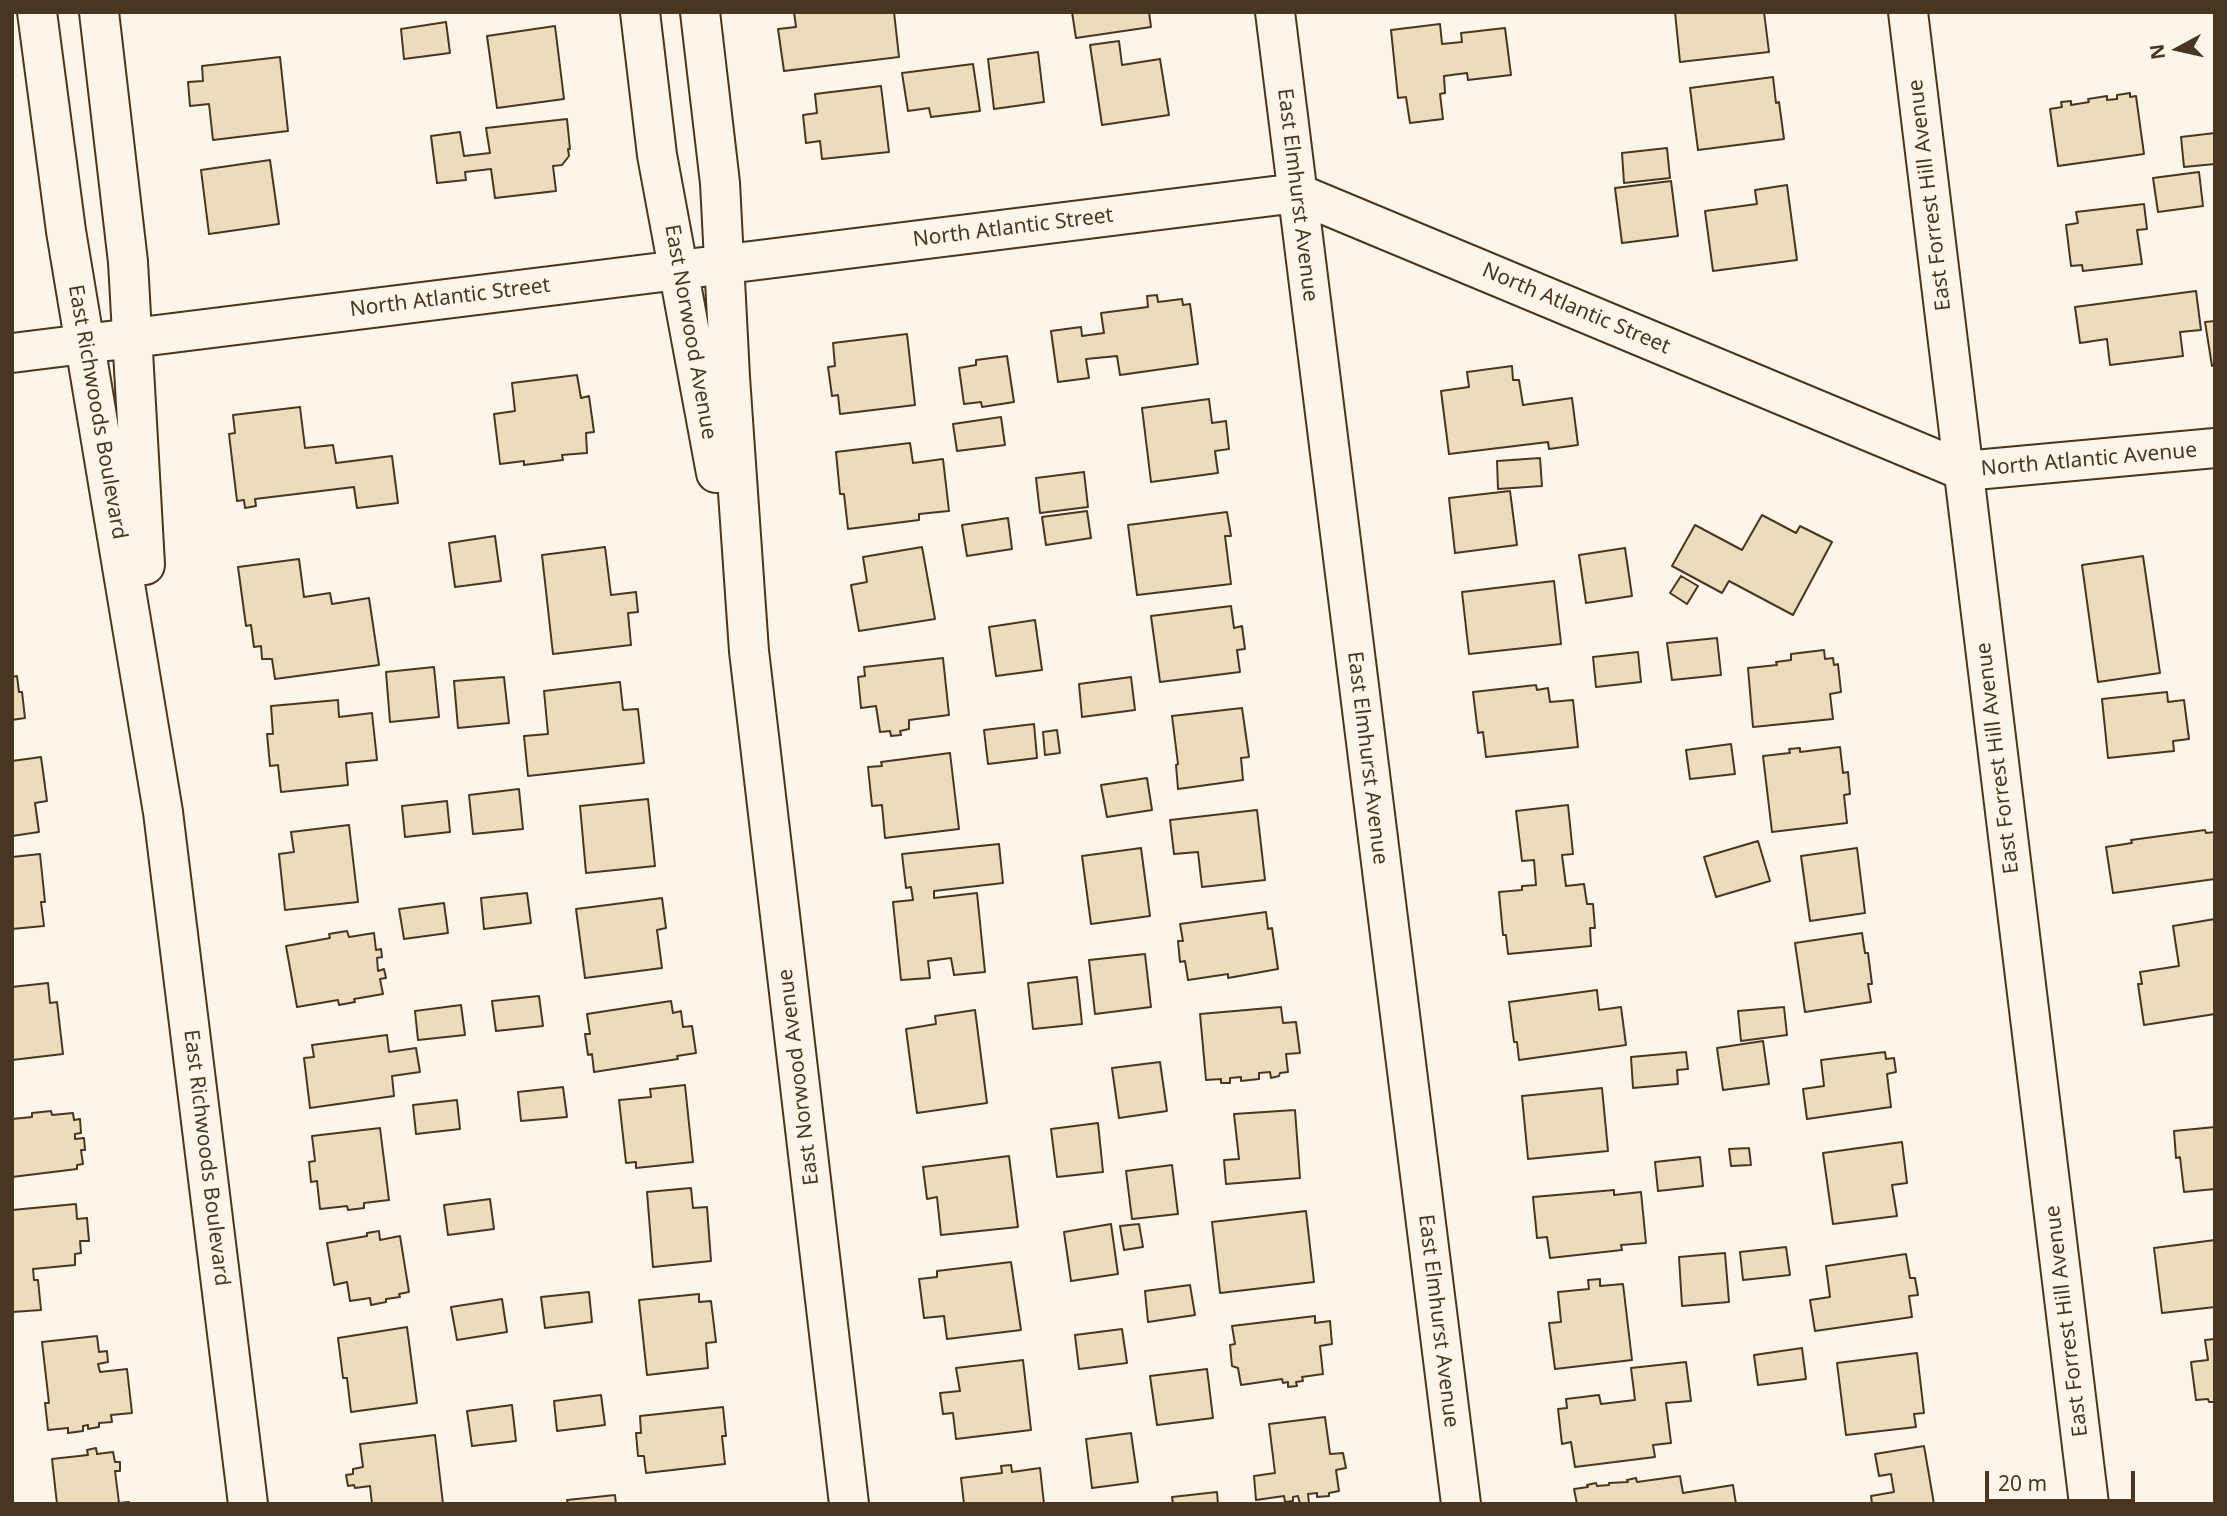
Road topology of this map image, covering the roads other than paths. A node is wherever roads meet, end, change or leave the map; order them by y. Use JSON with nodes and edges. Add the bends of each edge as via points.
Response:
{"nodes":[{"id":1,"x":37,"y":12,"type":"edge"},
{"id":2,"x":99,"y":12,"type":"edge"},
{"id":3,"x":640,"y":12,"type":"edge"},
{"id":4,"x":700,"y":12,"type":"edge"},
{"id":5,"x":1275,"y":12,"type":"edge"},
{"id":6,"x":1908,"y":12,"type":"edge"},
{"id":7,"x":1297,"y":193,"type":"junction"},
{"id":8,"x":724,"y":263,"type":"junction"},
{"id":9,"x":678,"y":269,"type":"junction"},
{"id":10,"x":134,"y":338,"type":"junction"},
{"id":11,"x":86,"y":344,"type":"junction"},
{"id":12,"x":12,"y":353,"type":"edge"},
{"id":13,"x":2215,"y":448,"type":"edge"},
{"id":14,"x":1964,"y":471,"type":"junction"},
{"id":15,"x":749,"y":651,"type":"junction"},
{"id":16,"x":163,"y":812,"type":"junction"},
{"id":17,"x":248,"y":1504,"type":"edge"},
{"id":18,"x":849,"y":1504,"type":"edge"},
{"id":19,"x":1461,"y":1504,"type":"edge"},
{"id":20,"x":2089,"y":1504,"type":"edge"}],
"edges":[{"from":1,"to":11,"type":"street","name":"East Richwoods Boulevard"},
{"from":2,"to":10,"type":"street","name":"East Richwoods Boulevard"},
{"from":3,"to":9,"type":"street","name":"East Norwood Avenue","via":[[657,155]]},
{"from":4,"to":8,"type":"street","name":"East Norwood Avenue","via":[[720,183]]},
{"from":5,"to":7,"type":"street","name":"East Elmhurst Avenue"},
{"from":6,"to":14,"type":"street","name":"East Forrest Hill Avenue"},
{"from":7,"to":8,"type":"street","name":"North Atlantic Street"},
{"from":7,"to":14,"type":"street","name":"North Atlantic Street"},
{"from":7,"to":19,"type":"street","name":"East Elmhurst Avenue"},
{"from":8,"to":9,"type":"street","name":"North Atlantic Street"},
{"from":8,"to":15,"type":"street","name":"East Norwood Avenue"},
{"from":9,"to":10,"type":"street","name":"North Atlantic Street"},
{"from":9,"to":15,"type":"street","name":"East Norwood Avenue"},
{"from":10,"to":11,"type":"street","name":"North Atlantic Street"},
{"from":10,"to":16,"type":"street","name":"East Richwoods Boulevard","via":[[141,515]]},
{"from":11,"to":12,"type":"street","name":"North Atlantic Street"},
{"from":11,"to":16,"type":"street","name":"East Richwoods Boulevard"},
{"from":13,"to":14,"type":"street","name":"North Atlantic Avenue"},
{"from":14,"to":20,"type":"street","name":"East Forrest Hill Avenue"},
{"from":15,"to":18,"type":"street","name":"East Norwood Avenue"},
{"from":16,"to":17,"type":"street","name":"East Richwoods Boulevard"}]}
